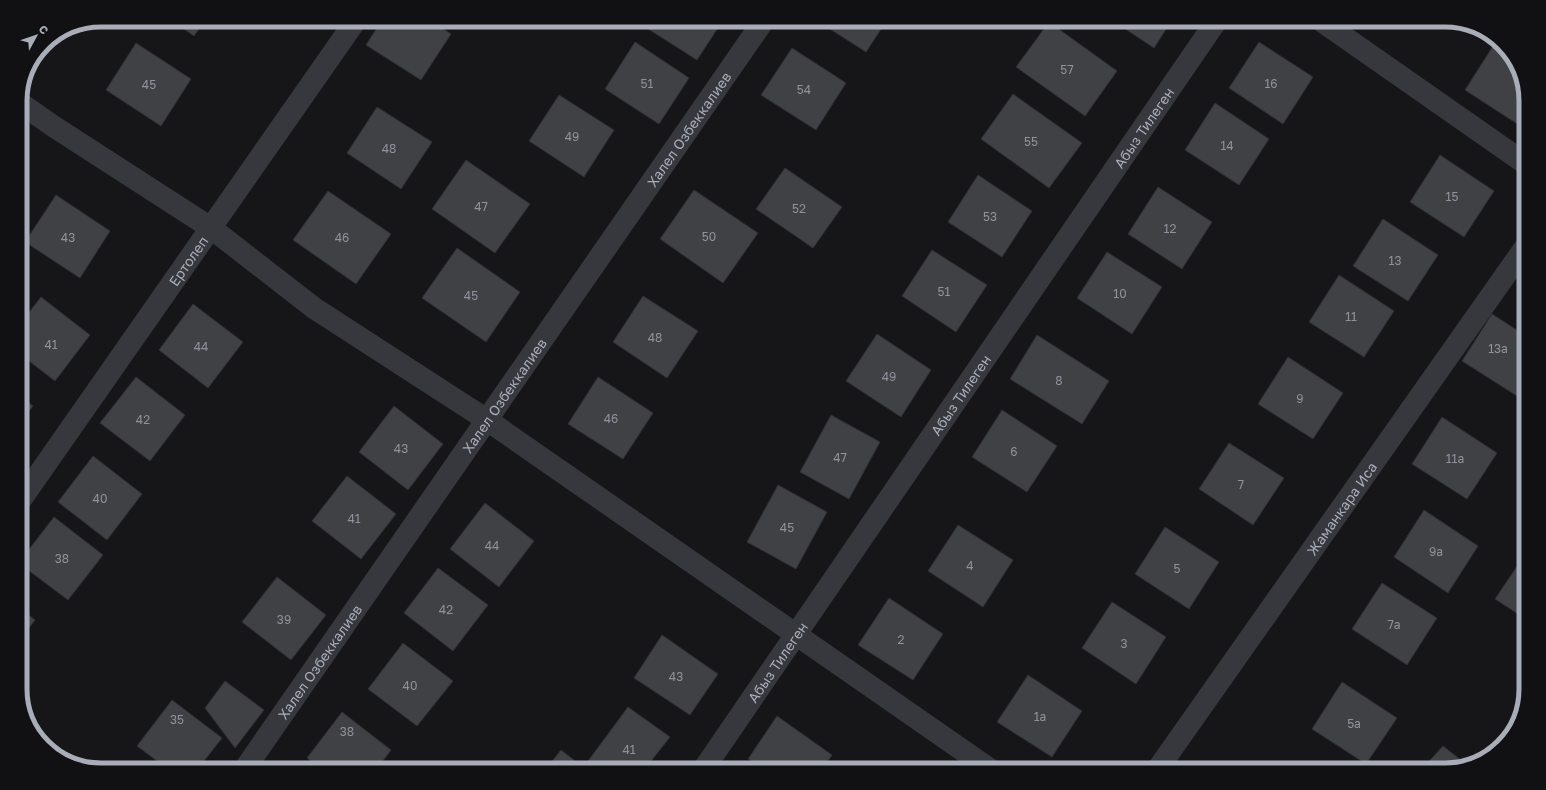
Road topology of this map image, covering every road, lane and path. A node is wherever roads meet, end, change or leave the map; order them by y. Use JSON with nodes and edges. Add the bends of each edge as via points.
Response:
{"nodes":[{"id":1,"x":351,"y":27,"type":"edge"},
{"id":2,"x":759,"y":27,"type":"edge"},
{"id":3,"x":1212,"y":27,"type":"edge"},
{"id":4,"x":1330,"y":27,"type":"edge"},
{"id":5,"x":27,"y":107,"type":"edge"},
{"id":6,"x":1519,"y":159,"type":"edge"},
{"id":7,"x":211,"y":228,"type":"junction"},
{"id":8,"x":1519,"y":256,"type":"edge"},
{"id":9,"x":487,"y":420,"type":"junction"},
{"id":10,"x":27,"y":491,"type":"edge"},
{"id":11,"x":795,"y":635,"type":"junction"},
{"id":12,"x":249,"y":763,"type":"edge"},
{"id":13,"x":708,"y":763,"type":"edge"},
{"id":14,"x":981,"y":763,"type":"edge"},
{"id":15,"x":1162,"y":763,"type":"edge"}],
"edges":[{"from":1,"to":7,"type":"street","name":"Ертолеп"},
{"from":2,"to":9,"type":"street","name":"Халел Озбеккалиев"},
{"from":3,"to":11,"type":"street","name":"Абыз Тилеген"},
{"from":4,"to":6,"type":"street"},
{"from":5,"to":7,"type":"street"},
{"from":7,"to":9,"type":"street","via":[[314,308]]},
{"from":7,"to":10,"type":"street","name":"Ертолеп"},
{"from":8,"to":15,"type":"street","name":"Жаманкара Иса"},
{"from":9,"to":11,"type":"street"},
{"from":9,"to":12,"type":"street","name":"Халел Озбеккалиев"},
{"from":11,"to":13,"type":"street","name":"Абыз Тилеген"},
{"from":11,"to":14,"type":"street"}]}
